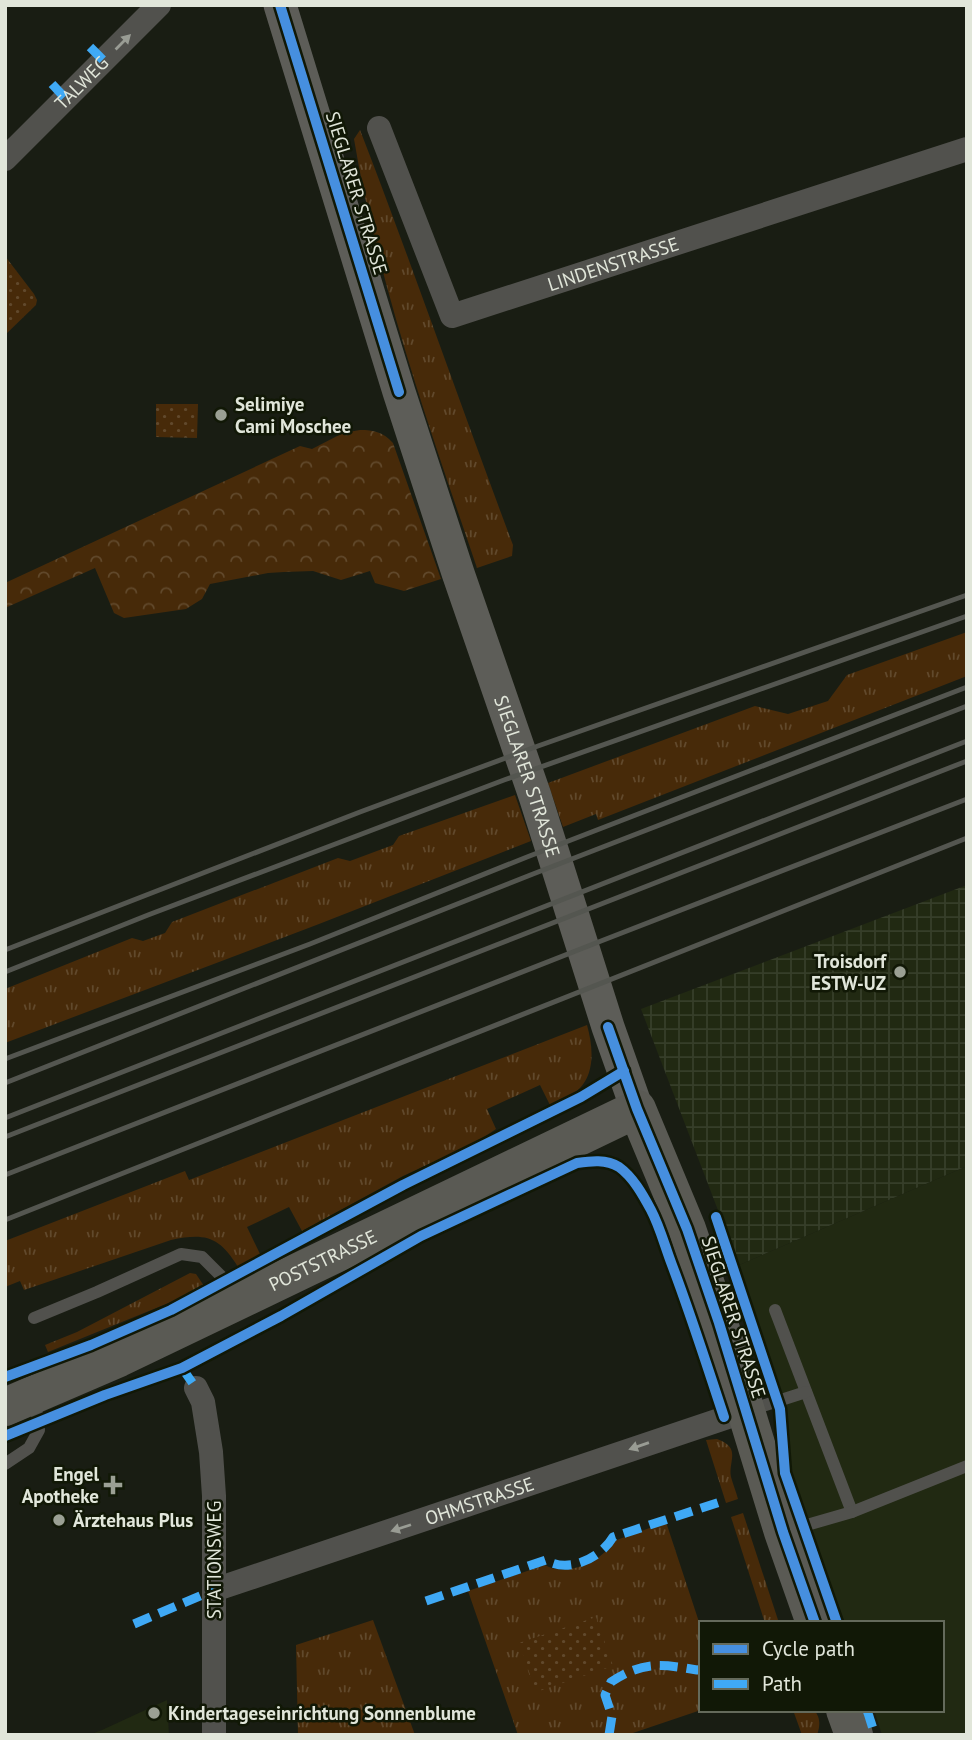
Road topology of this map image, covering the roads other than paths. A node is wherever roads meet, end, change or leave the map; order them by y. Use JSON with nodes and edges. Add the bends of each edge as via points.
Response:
{"nodes":[{"id":1,"x":159,"y":5,"type":"edge"},
{"id":2,"x":280,"y":5,"type":"edge"},
{"id":3,"x":379,"y":128,"type":"dead end"},
{"id":4,"x":967,"y":149,"type":"edge"},
{"id":5,"x":5,"y":159,"type":"edge"},
{"id":6,"x":637,"y":1109,"type":"junction"},
{"id":7,"x":238,"y":1301,"type":"junction"},
{"id":8,"x":775,"y":1310,"type":"dead end"},
{"id":9,"x":34,"y":1318,"type":"dead end"},
{"id":10,"x":196,"y":1388,"type":"dead end"},
{"id":11,"x":806,"y":1392,"type":"junction"},
{"id":12,"x":20,"y":1401,"type":"edge"},
{"id":13,"x":746,"y":1410,"type":"junction"},
{"id":14,"x":5,"y":1464,"type":"edge"},
{"id":15,"x":967,"y":1466,"type":"edge"},
{"id":16,"x":852,"y":1511,"type":"junction"},
{"id":17,"x":783,"y":1532,"type":"junction"},
{"id":18,"x":214,"y":1590,"type":"junction"},
{"id":19,"x":814,"y":1621,"type":"edge"},
{"id":20,"x":846,"y":1712,"type":"edge"},
{"id":21,"x":214,"y":1735,"type":"edge"},
{"id":22,"x":853,"y":1735,"type":"edge"}],
"edges":[{"from":5,"to":1,"type":"street","name":"TALWEG","one_way":true},
{"from":2,"to":6,"type":"street","name":"SIEGLARER STRASSE","via":[[411,431]]},
{"from":3,"to":4,"type":"street","name":"LINDENSTRASSE","via":[[452,316]]},
{"from":6,"to":7,"type":"main road","name":"POSTSTRASSE"},
{"from":6,"to":13,"type":"main road","name":"SIEGLARER STRASSE","via":[[687,1229]]},
{"from":7,"to":9,"type":"lane","via":[[202,1257],[181,1254]]},
{"from":7,"to":12,"type":"main road","name":"POSTSTRASSE"},
{"from":8,"to":11,"type":"lane"},
{"from":10,"to":18,"type":"street","name":"STATIONSWEG","via":[[203,1402],[211,1452]]},
{"from":11,"to":13,"type":"lane"},
{"from":11,"to":16,"type":"lane"},
{"from":12,"to":14,"type":"lane","via":[[39,1430],[29,1448]]},
{"from":13,"to":17,"type":"main road","name":"SIEGLARER STRASSE"},
{"from":13,"to":18,"type":"street","name":"OHMSTRASSE","one_way":true},
{"from":15,"to":16,"type":"lane"},
{"from":16,"to":17,"type":"lane"},
{"from":17,"to":19,"type":"main road","name":"SIEGLARER STRASSE"},
{"from":18,"to":21,"type":"street","name":"STATIONSWEG"},
{"from":20,"to":22,"type":"main road"}]}
